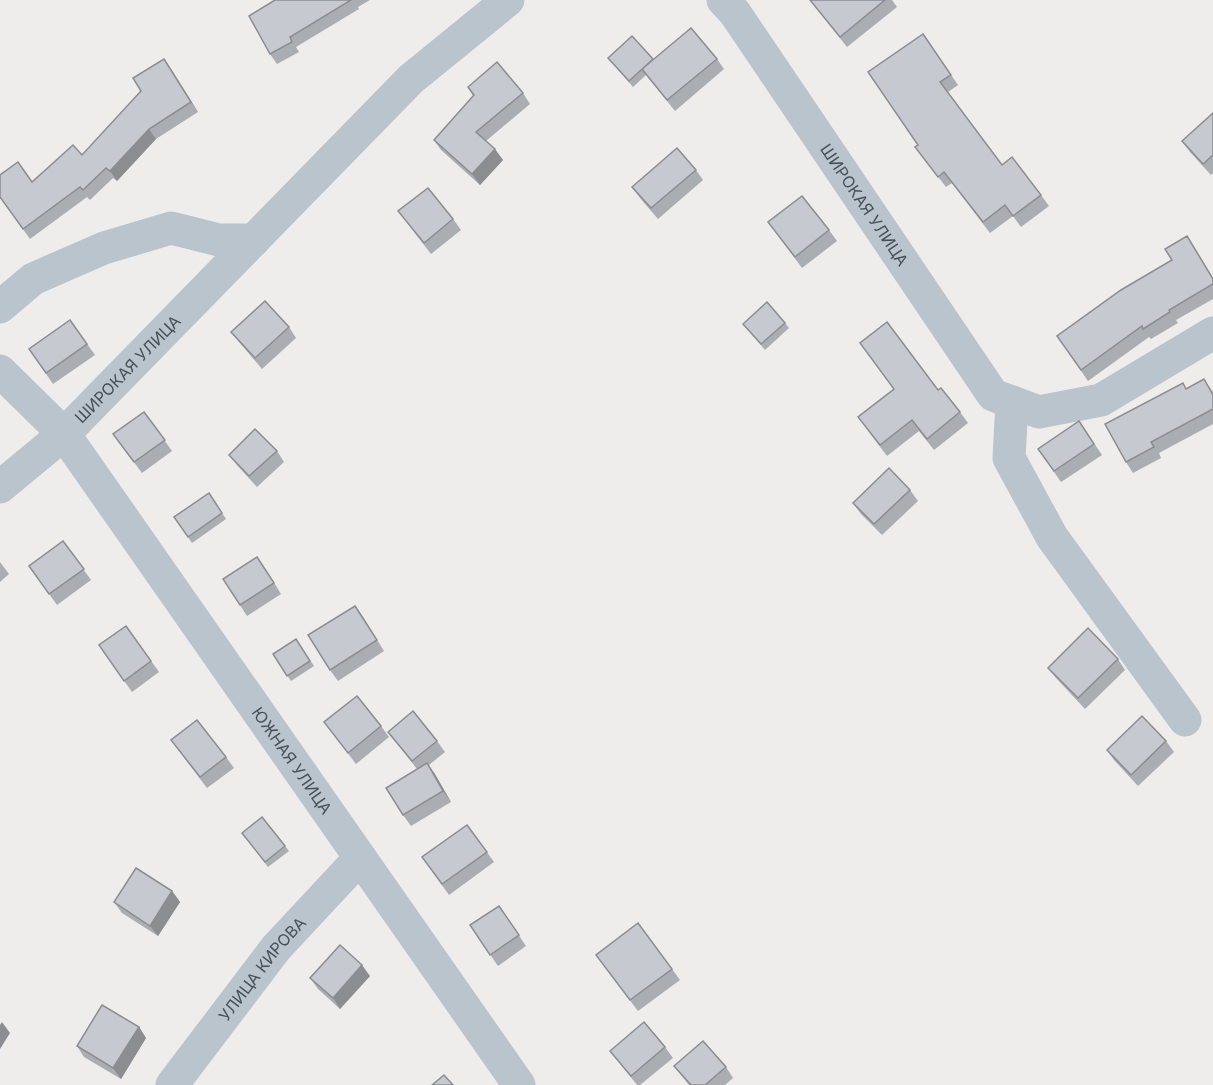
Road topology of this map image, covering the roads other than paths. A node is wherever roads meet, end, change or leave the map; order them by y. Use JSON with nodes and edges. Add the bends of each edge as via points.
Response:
{"nodes":[{"id":1,"x":508,"y":0,"type":"edge"},
{"id":2,"x":723,"y":0,"type":"edge"},
{"id":3,"x":254,"y":240,"type":"junction"},
{"id":4,"x":0,"y":307,"type":"edge"},
{"id":5,"x":1213,"y":333,"type":"edge"},
{"id":6,"x":0,"y":371,"type":"edge"},
{"id":7,"x":1012,"y":402,"type":"junction"},
{"id":8,"x":63,"y":434,"type":"junction"},
{"id":9,"x":0,"y":487,"type":"edge"},
{"id":10,"x":1185,"y":720,"type":"dead end"},
{"id":11,"x":359,"y":859,"type":"junction"},
{"id":12,"x":172,"y":1085,"type":"edge"},
{"id":13,"x":519,"y":1085,"type":"edge"}],
"edges":[{"from":1,"to":3,"type":"street","name":"ШИРОКАЯ УЛИЦА","via":[[411,80]]},
{"from":2,"to":7,"type":"street","name":"ШИРОКАЯ УЛИЦА","via":[[993,395]]},
{"from":3,"to":4,"type":"street","via":[[219,240],[171,228],[104,248],[33,279]]},
{"from":3,"to":8,"type":"street","name":"ШИРОКАЯ УЛИЦА"},
{"from":5,"to":7,"type":"street","name":"ШИРОКАЯ УЛИЦА","via":[[1101,400],[1039,412]]},
{"from":6,"to":8,"type":"street","name":"ШИРОКАЯ УЛИЦА"},
{"from":7,"to":10,"type":"street","via":[[1009,458],[1052,537]]},
{"from":8,"to":9,"type":"street"},
{"from":8,"to":11,"type":"street","name":"ЮЖНАЯ УЛИЦА"},
{"from":11,"to":12,"type":"street","name":"УЛИЦА КИРОВА","via":[[276,948]]},
{"from":11,"to":13,"type":"street","name":"ЮЖНАЯ УЛИЦА"}]}
